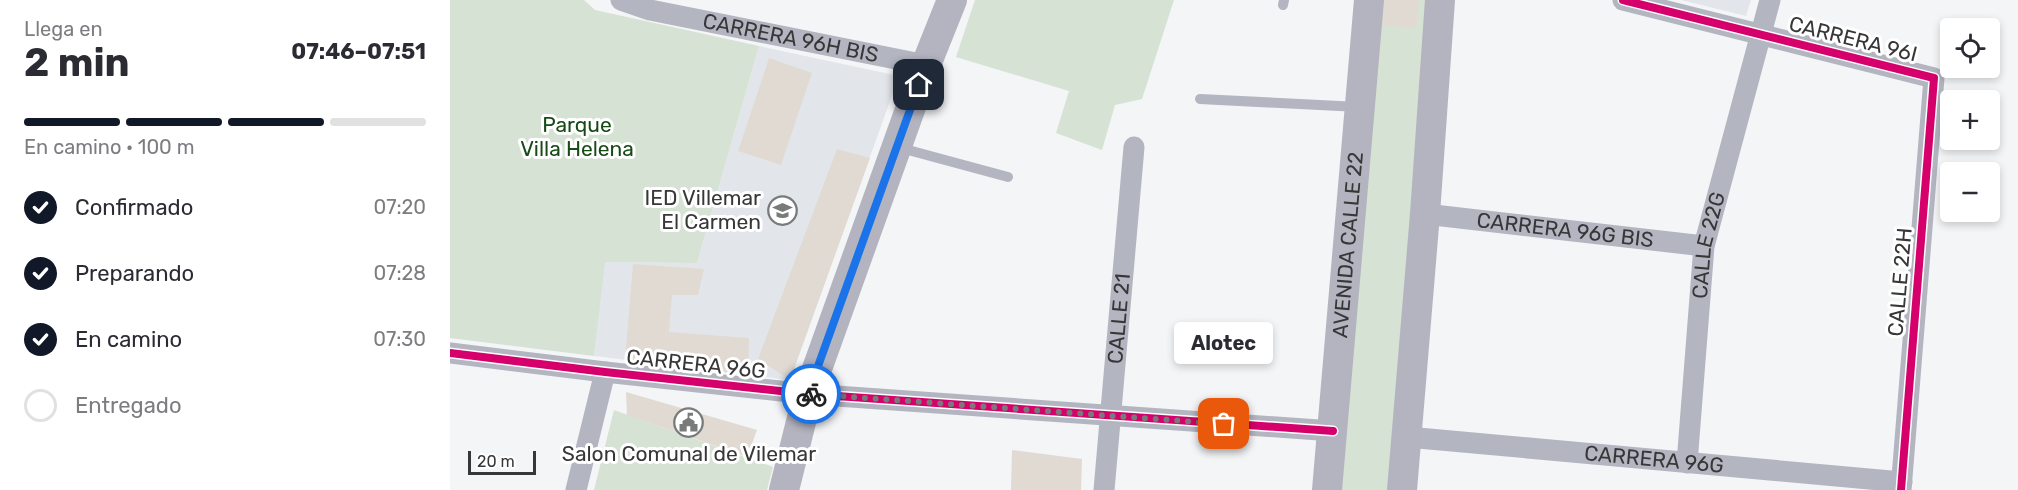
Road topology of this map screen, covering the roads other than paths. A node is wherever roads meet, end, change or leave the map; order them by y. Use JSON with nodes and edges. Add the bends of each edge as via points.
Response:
{"nodes":[{"id":1,"x":621,"y":0,"type":"edge"},
{"id":2,"x":952,"y":0,"type":"edge"},
{"id":3,"x":1368,"y":0,"type":"edge"},
{"id":4,"x":1440,"y":0,"type":"edge"},
{"id":5,"x":1623,"y":0,"type":"edge"},
{"id":6,"x":1770,"y":0,"type":"edge"},
{"id":7,"x":1760,"y":34,"type":"junction"},
{"id":8,"x":926,"y":65,"type":"junction"},
{"id":9,"x":1934,"y":78,"type":"joint"},
{"id":10,"x":1200,"y":99,"type":"dead end"},
{"id":11,"x":1360,"y":107,"type":"junction"},
{"id":12,"x":897,"y":147,"type":"junction"},
{"id":13,"x":1134,"y":147,"type":"dead end"},
{"id":14,"x":1008,"y":177,"type":"dead end"},
{"id":15,"x":1425,"y":214,"type":"junction"},
{"id":16,"x":1704,"y":246,"type":"junction"},
{"id":17,"x":450,"y":353,"type":"edge"},
{"id":18,"x":605,"y":372,"type":"junction"},
{"id":19,"x":808,"y":394,"type":"junction"},
{"id":20,"x":1112,"y":416,"type":"junction"},
{"id":21,"x":1333,"y":431,"type":"junction"},
{"id":22,"x":1406,"y":439,"type":"junction"},
{"id":23,"x":1687,"y":463,"type":"junction"},
{"id":24,"x":1854,"y":484,"type":"edge"},
{"id":25,"x":1901,"y":486,"type":"edge"},
{"id":26,"x":576,"y":490,"type":"edge"},
{"id":27,"x":784,"y":490,"type":"edge"},
{"id":28,"x":1104,"y":490,"type":"edge"},
{"id":29,"x":1327,"y":490,"type":"edge"},
{"id":30,"x":1402,"y":490,"type":"edge"}],
"edges":[{"from":1,"to":8,"type":"street","name":"CARRERA 96H BIS","via":[[650,10]]},
{"from":2,"to":8,"type":"main road"},
{"from":3,"to":11,"type":"main road","name":"AVENIDA CALLE 22"},
{"from":4,"to":15,"type":"main road"},
{"from":5,"to":7,"type":"street","name":"CARRERA 96I"},
{"from":6,"to":7,"type":"street","name":"CALLE 22G"},
{"from":7,"to":9,"type":"street","name":"CARRERA 96I"},
{"from":7,"to":16,"type":"street","name":"CALLE 22G"},
{"from":8,"to":12,"type":"main road"},
{"from":9,"to":25,"type":"street","name":"CALLE 22H"},
{"from":10,"to":11,"type":"lane"},
{"from":11,"to":21,"type":"main road","name":"AVENIDA CALLE 22"},
{"from":12,"to":14,"type":"lane"},
{"from":12,"to":19,"type":"main road"},
{"from":13,"to":20,"type":"street","name":"CALLE 21"},
{"from":15,"to":16,"type":"street","name":"CARRERA 96G BIS"},
{"from":15,"to":22,"type":"main road"},
{"from":16,"to":23,"type":"street","name":"CALLE 22G"},
{"from":17,"to":18,"type":"street","name":"CARRERA 96G"},
{"from":18,"to":19,"type":"street","name":"CARRERA 96G"},
{"from":18,"to":26,"type":"street"},
{"from":19,"to":20,"type":"street","name":"CARRERA 96G"},
{"from":19,"to":27,"type":"main road"},
{"from":20,"to":21,"type":"street","name":"CARRERA 96G"},
{"from":20,"to":28,"type":"street","name":"CALLE 21"},
{"from":21,"to":29,"type":"main road","name":"AVENIDA CALLE 22"},
{"from":22,"to":23,"type":"street","name":"CARRERA 96G"},
{"from":22,"to":30,"type":"main road"},
{"from":23,"to":24,"type":"street","name":"CARRERA 96G"},
{"from":24,"to":25,"type":"street","name":"CARRERA 96G"}]}
